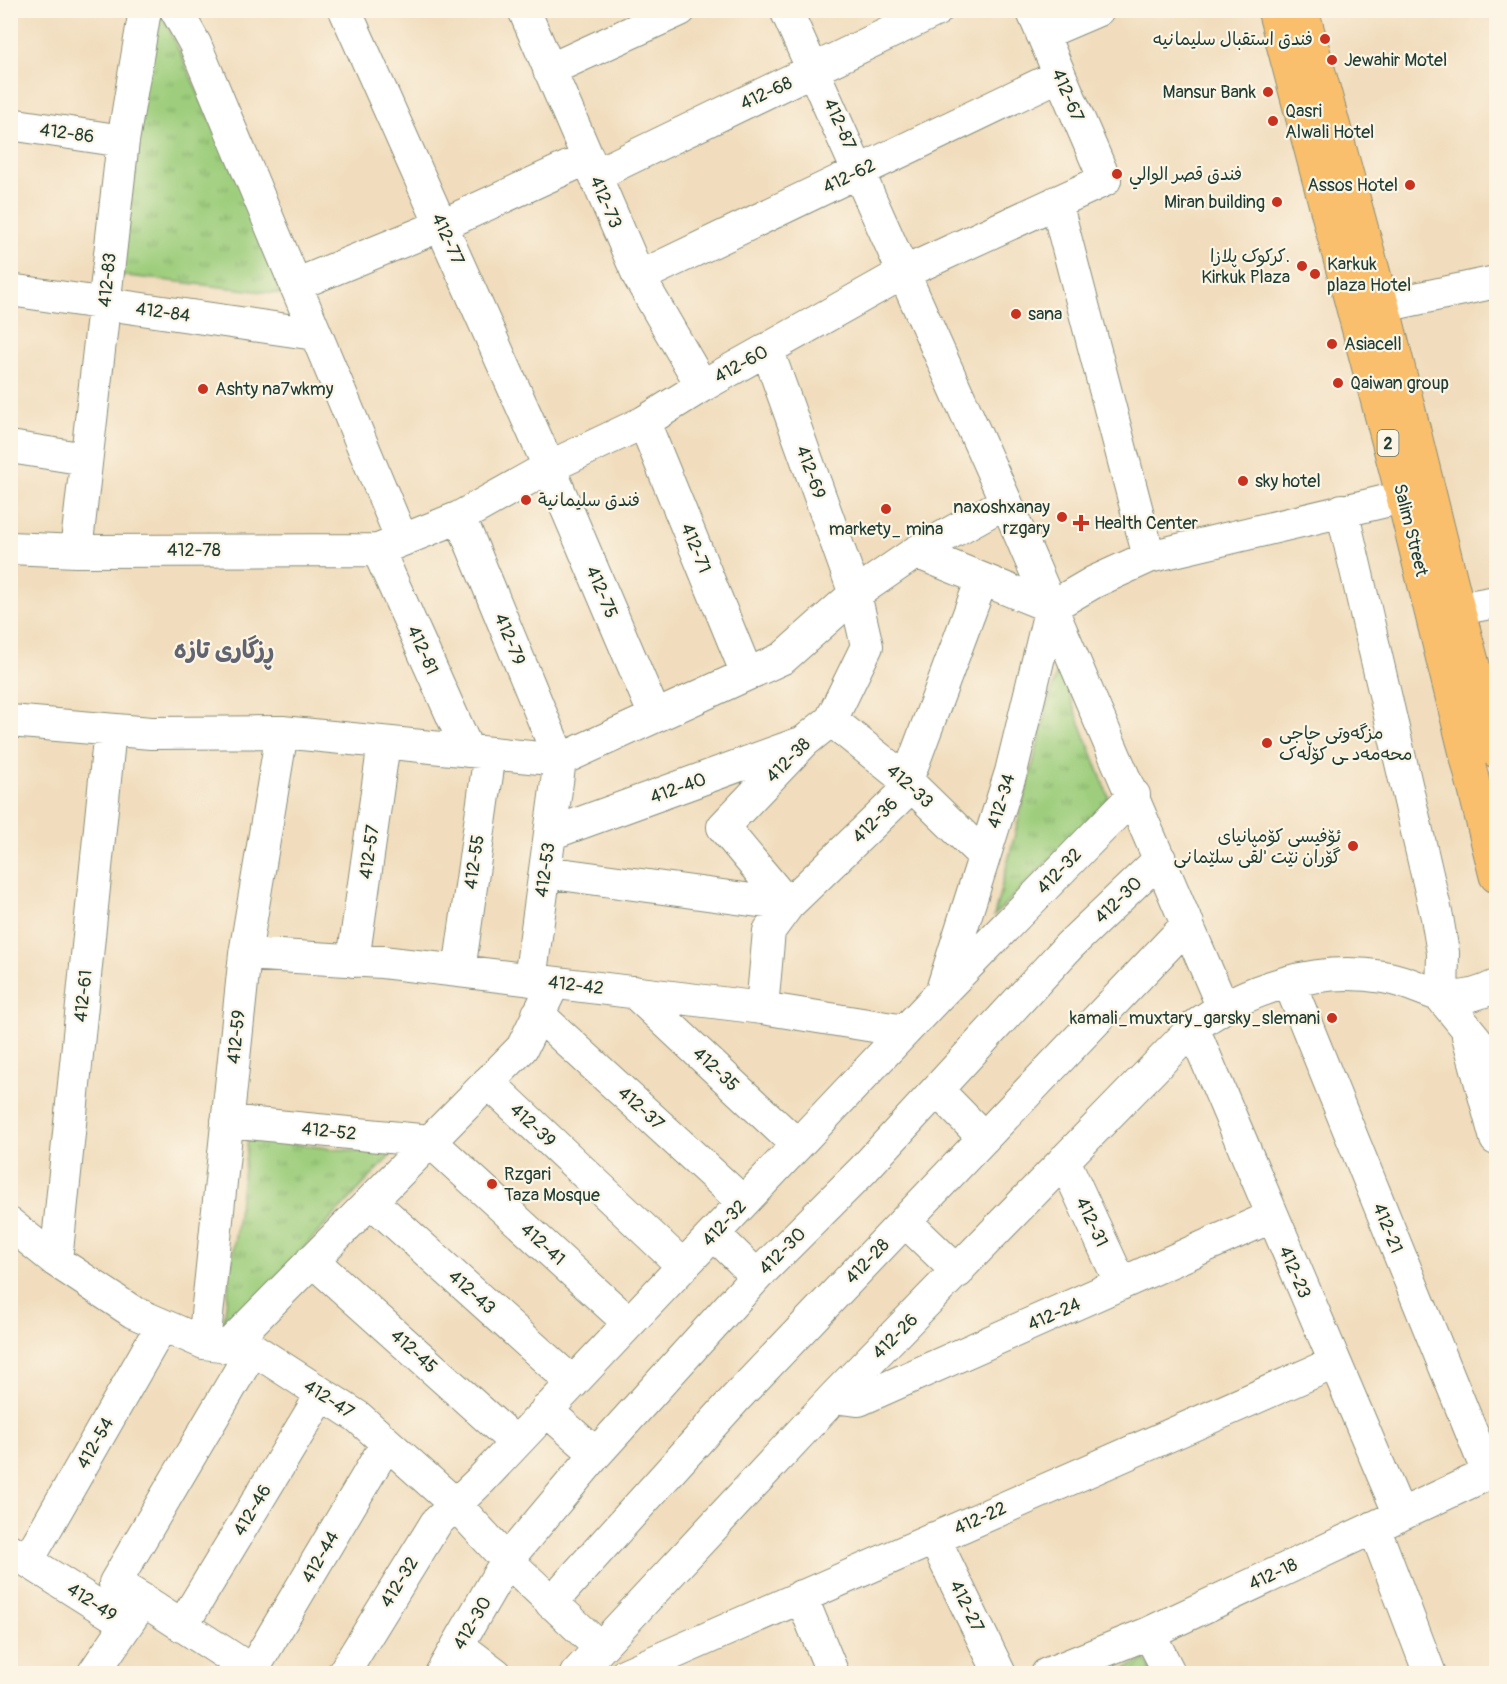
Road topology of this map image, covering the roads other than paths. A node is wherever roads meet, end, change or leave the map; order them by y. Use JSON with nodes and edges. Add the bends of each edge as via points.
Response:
{"nodes":[{"id":1,"x":145,"y":10,"type":"edge"},
{"id":2,"x":176,"y":10,"type":"edge"},
{"id":3,"x":345,"y":10,"type":"edge"},
{"id":4,"x":524,"y":10,"type":"edge"},
{"id":5,"x":680,"y":10,"type":"edge"},
{"id":6,"x":786,"y":10,"type":"edge"},
{"id":7,"x":937,"y":10,"type":"edge"},
{"id":8,"x":1098,"y":10,"type":"edge"},
{"id":9,"x":1274,"y":10,"type":"edge"},
{"id":10,"x":1302,"y":10,"type":"edge"},
{"id":11,"x":1037,"y":22,"type":"edge"},
{"id":12,"x":549,"y":70,"type":"junction"},
{"id":13,"x":815,"y":70,"type":"junction"},
{"id":14,"x":1060,"y":75,"type":"junction"},
{"id":15,"x":10,"y":124,"type":"edge"},
{"id":16,"x":123,"y":141,"type":"junction"},
{"id":17,"x":591,"y":166,"type":"junction"},
{"id":18,"x":860,"y":171,"type":"junction"},
{"id":19,"x":1105,"y":180,"type":"joint"},
{"id":20,"x":1056,"y":202,"type":"junction"},
{"id":21,"x":442,"y":225,"type":"junction"},
{"id":22,"x":903,"y":273,"type":"junction"},
{"id":23,"x":639,"y":277,"type":"junction"},
{"id":24,"x":1497,"y":282,"type":"edge"},
{"id":25,"x":295,"y":285,"type":"junction"},
{"id":26,"x":10,"y":290,"type":"edge"},
{"id":27,"x":1497,"y":299,"type":"edge"},
{"id":28,"x":104,"y":304,"type":"junction"},
{"id":29,"x":1385,"y":314,"type":"junction"},
{"id":30,"x":315,"y":334,"type":"junction"},
{"id":31,"x":767,"y":350,"type":"junction"},
{"id":32,"x":702,"y":386,"type":"junction"},
{"id":33,"x":644,"y":422,"type":"junction"},
{"id":34,"x":10,"y":447,"type":"edge"},
{"id":35,"x":86,"y":459,"type":"junction"},
{"id":36,"x":549,"y":467,"type":"junction"},
{"id":37,"x":1403,"y":497,"type":"junction"},
{"id":38,"x":1006,"y":502,"type":"junction"},
{"id":39,"x":1342,"y":510,"type":"junction"},
{"id":40,"x":460,"y":517,"type":"junction"},
{"id":41,"x":390,"y":545,"type":"junction"},
{"id":42,"x":10,"y":549,"type":"edge"},
{"id":43,"x":76,"y":551,"type":"junction"},
{"id":44,"x":916,"y":552,"type":"junction"},
{"id":45,"x":1149,"y":557,"type":"junction"},
{"id":46,"x":982,"y":579,"type":"junction"},
{"id":47,"x":855,"y":594,"type":"junction"},
{"id":48,"x":1497,"y":602,"type":"edge"},
{"id":49,"x":1051,"y":607,"type":"junction"},
{"id":50,"x":1458,"y":609,"type":"junction"},
{"id":51,"x":747,"y":674,"type":"junction"},
{"id":52,"x":655,"y":716,"type":"junction"},
{"id":53,"x":831,"y":720,"type":"junction"},
{"id":54,"x":10,"y":721,"type":"edge"},
{"id":55,"x":110,"y":730,"type":"junction"},
{"id":56,"x":282,"y":732,"type":"junction"},
{"id":57,"x":805,"y":741,"type":"junction"},
{"id":58,"x":384,"y":743,"type":"junction"},
{"id":59,"x":1497,"y":750,"type":"edge"},
{"id":60,"x":479,"y":752,"type":"junction"},
{"id":61,"x":560,"y":760,"type":"junction"},
{"id":62,"x":906,"y":780,"type":"junction"},
{"id":63,"x":1134,"y":795,"type":"junction"},
{"id":64,"x":550,"y":834,"type":"junction"},
{"id":65,"x":984,"y":856,"type":"junction"},
{"id":66,"x":1160,"y":859,"type":"junction"},
{"id":67,"x":545,"y":872,"type":"junction"},
{"id":68,"x":1497,"y":876,"type":"edge"},
{"id":69,"x":788,"y":904,"type":"junction"},
{"id":70,"x":1188,"y":924,"type":"junction"},
{"id":71,"x":245,"y":954,"type":"junction"},
{"id":72,"x":353,"y":961,"type":"junction"},
{"id":73,"x":459,"y":971,"type":"junction"},
{"id":74,"x":542,"y":981,"type":"junction"},
{"id":75,"x":1289,"y":982,"type":"junction"},
{"id":76,"x":1497,"y":986,"type":"edge"},
{"id":77,"x":634,"y":992,"type":"junction"},
{"id":78,"x":941,"y":993,"type":"junction"},
{"id":79,"x":1442,"y":998,"type":"junction"},
{"id":80,"x":762,"y":1008,"type":"junction"},
{"id":81,"x":1223,"y":1008,"type":"junction"},
{"id":82,"x":538,"y":1014,"type":"junction"},
{"id":83,"x":1465,"y":1025,"type":"junction"},
{"id":84,"x":1193,"y":1028,"type":"junction"},
{"id":85,"x":905,"y":1031,"type":"junction"},
{"id":86,"x":1497,"y":1064,"type":"edge"},
{"id":87,"x":488,"y":1082,"type":"junction"},
{"id":88,"x":937,"y":1090,"type":"junction"},
{"id":89,"x":227,"y":1121,"type":"junction"},
{"id":90,"x":984,"y":1138,"type":"junction"},
{"id":91,"x":1497,"y":1139,"type":"edge"},
{"id":92,"x":430,"y":1141,"type":"junction"},
{"id":93,"x":797,"y":1145,"type":"junction"},
{"id":94,"x":1064,"y":1160,"type":"junction"},
{"id":95,"x":371,"y":1201,"type":"junction"},
{"id":96,"x":743,"y":1202,"type":"junction"},
{"id":97,"x":1272,"y":1217,"type":"junction"},
{"id":98,"x":905,"y":1221,"type":"junction"},
{"id":99,"x":10,"y":1224,"type":"edge"},
{"id":100,"x":714,"y":1234,"type":"junction"},
{"id":101,"x":312,"y":1260,"type":"junction"},
{"id":102,"x":56,"y":1262,"type":"junction"},
{"id":103,"x":683,"y":1266,"type":"junction"},
{"id":104,"x":958,"y":1272,"type":"junction"},
{"id":105,"x":757,"y":1276,"type":"junction"},
{"id":106,"x":1121,"y":1284,"type":"junction"},
{"id":107,"x":629,"y":1323,"type":"junction"},
{"id":108,"x":162,"y":1325,"type":"junction"},
{"id":109,"x":228,"y":1347,"type":"junction"},
{"id":110,"x":1334,"y":1363,"type":"junction"},
{"id":111,"x":573,"y":1383,"type":"junction"},
{"id":112,"x":322,"y":1394,"type":"junction"},
{"id":113,"x":834,"y":1397,"type":"junction"},
{"id":114,"x":546,"y":1410,"type":"junction"},
{"id":115,"x":387,"y":1443,"type":"junction"},
{"id":116,"x":516,"y":1443,"type":"junction"},
{"id":117,"x":596,"y":1454,"type":"junction"},
{"id":118,"x":1492,"y":1472,"type":"edge"},
{"id":119,"x":455,"y":1504,"type":"junction"},
{"id":120,"x":1387,"y":1521,"type":"junction"},
{"id":121,"x":934,"y":1538,"type":"junction"},
{"id":122,"x":19,"y":1555,"type":"edge"},
{"id":123,"x":507,"y":1560,"type":"junction"},
{"id":124,"x":107,"y":1595,"type":"junction"},
{"id":125,"x":801,"y":1596,"type":"junction"},
{"id":126,"x":551,"y":1603,"type":"junction"},
{"id":127,"x":135,"y":1612,"type":"junction"},
{"id":128,"x":182,"y":1626,"type":"junction"},
{"id":129,"x":1149,"y":1633,"type":"junction"},
{"id":130,"x":459,"y":1646,"type":"junction"},
{"id":131,"x":599,"y":1647,"type":"junction"},
{"id":132,"x":255,"y":1672,"type":"edge"},
{"id":133,"x":93,"y":1674,"type":"edge"},
{"id":134,"x":343,"y":1674,"type":"edge"},
{"id":135,"x":441,"y":1674,"type":"edge"},
{"id":136,"x":496,"y":1674,"type":"edge"},
{"id":137,"x":576,"y":1674,"type":"edge"},
{"id":138,"x":626,"y":1674,"type":"edge"},
{"id":139,"x":832,"y":1674,"type":"edge"},
{"id":140,"x":1000,"y":1674,"type":"edge"},
{"id":141,"x":1047,"y":1674,"type":"edge"},
{"id":142,"x":1170,"y":1674,"type":"edge"},
{"id":143,"x":1430,"y":1674,"type":"edge"}],
"edges":[{"from":1,"to":16,"type":"street","name":"412-83"},
{"from":2,"to":25,"type":"street","name":"412-81","via":[[195,44]]},
{"from":3,"to":21,"type":"street","name":"412-77"},
{"from":4,"to":12,"type":"street","name":"412-73"},
{"from":5,"to":12,"type":"street"},
{"from":6,"to":13,"type":"street","name":"412-87"},
{"from":7,"to":13,"type":"street","name":"412-68"},
{"from":8,"to":11,"type":"street"},
{"from":9,"to":37,"type":"main road","name":"Salim Street","number":"2"},
{"from":10,"to":29,"type":"main road","name":"Salim Street","number":"2"},
{"from":11,"to":14,"type":"street","name":"412-67"},
{"from":12,"to":17,"type":"street","name":"412-73"},
{"from":13,"to":17,"type":"street","name":"412-68"},
{"from":13,"to":18,"type":"street","name":"412-87"},
{"from":14,"to":18,"type":"street","name":"412-62"},
{"from":14,"to":19,"type":"street","name":"412-67"},
{"from":15,"to":16,"type":"street","name":"412-86"},
{"from":16,"to":28,"type":"street","name":"412-83"},
{"from":17,"to":21,"type":"street","name":"412-68"},
{"from":17,"to":23,"type":"street","name":"412-73"},
{"from":18,"to":22,"type":"street","name":"412-87"},
{"from":18,"to":23,"type":"street","name":"412-62"},
{"from":19,"to":20,"type":"street","name":"412-60"},
{"from":20,"to":22,"type":"street","name":"412-60"},
{"from":20,"to":45,"type":"street"},
{"from":21,"to":25,"type":"street","name":"412-68"},
{"from":21,"to":36,"type":"street","name":"412-77"},
{"from":22,"to":31,"type":"street","name":"412-60"},
{"from":22,"to":38,"type":"street","name":"412-87"},
{"from":23,"to":32,"type":"street","name":"412-73"},
{"from":24,"to":29,"type":"street"},
{"from":25,"to":30,"type":"street","name":"412-81"},
{"from":26,"to":28,"type":"street","name":"412-84"},
{"from":27,"to":29,"type":"street"},
{"from":28,"to":30,"type":"street","name":"412-84"},
{"from":28,"to":35,"type":"street","name":"412-83"},
{"from":29,"to":50,"type":"main road","name":"Salim Street","number":"2"},
{"from":30,"to":41,"type":"street","name":"412-81"},
{"from":31,"to":32,"type":"street","name":"412-60"},
{"from":31,"to":47,"type":"street","name":"412-69"},
{"from":32,"to":33,"type":"street","name":"412-60"},
{"from":33,"to":36,"type":"street","name":"412-60"},
{"from":33,"to":51,"type":"street","name":"412-71"},
{"from":34,"to":35,"type":"street"},
{"from":35,"to":43,"type":"street","name":"412-83"},
{"from":36,"to":40,"type":"street","name":"412-60"},
{"from":36,"to":52,"type":"street","name":"412-75"},
{"from":37,"to":39,"type":"street"},
{"from":37,"to":68,"type":"main road","name":"Salim Street","number":"2"},
{"from":38,"to":44,"type":"street"},
{"from":38,"to":49,"type":"street","name":"412-87"},
{"from":39,"to":45,"type":"street"},
{"from":39,"to":79,"type":"street","via":[[1437,917],[1443,953]]},
{"from":40,"to":41,"type":"street","name":"412-60"},
{"from":40,"to":61,"type":"street","name":"412-79"},
{"from":41,"to":43,"type":"street","name":"412-78"},
{"from":41,"to":60,"type":"street","name":"412-81"},
{"from":42,"to":43,"type":"street","name":"412-78"},
{"from":44,"to":46,"type":"street"},
{"from":44,"to":47,"type":"street"},
{"from":45,"to":49,"type":"street"},
{"from":46,"to":49,"type":"street"},
{"from":46,"to":62,"type":"street","name":"412-36"},
{"from":47,"to":51,"type":"street","via":[[783,658]]},
{"from":47,"to":53,"type":"street","name":"412-38","via":[[867,646]]},
{"from":48,"to":50,"type":"street"},
{"from":49,"to":63,"type":"street","name":"412-87"},
{"from":49,"to":65,"type":"street","name":"412-34","via":[[1011,772]]},
{"from":50,"to":59,"type":"main road","name":"Salim Street","number":"2"},
{"from":51,"to":52,"type":"street"},
{"from":52,"to":61,"type":"street"},
{"from":53,"to":57,"type":"street","name":"412-38"},
{"from":53,"to":62,"type":"street","name":"412-33"},
{"from":54,"to":55,"type":"street"},
{"from":55,"to":56,"type":"street"},
{"from":55,"to":102,"type":"street","name":"412-61"},
{"from":56,"to":58,"type":"street"},
{"from":56,"to":71,"type":"street","name":"412-59"},
{"from":57,"to":64,"type":"street","name":"412-40"},
{"from":57,"to":69,"type":"street","name":"412-38","via":[[723,827]]},
{"from":58,"to":60,"type":"street"},
{"from":58,"to":72,"type":"street","name":"412-57"},
{"from":60,"to":61,"type":"street"},
{"from":60,"to":73,"type":"street","name":"412-55"},
{"from":61,"to":64,"type":"street","name":"412-53"},
{"from":62,"to":65,"type":"street","name":"412-33"},
{"from":62,"to":69,"type":"street","name":"412-36","via":[[901,796]]},
{"from":63,"to":66,"type":"street","name":"412-87"},
{"from":63,"to":78,"type":"street","name":"412-32"},
{"from":64,"to":67,"type":"street","name":"412-53"},
{"from":65,"to":78,"type":"street","name":"412-34"},
{"from":66,"to":70,"type":"street","name":"412-87"},
{"from":66,"to":88,"type":"street","name":"412-30","via":[[1069,946]]},
{"from":67,"to":69,"type":"street"},
{"from":67,"to":74,"type":"street","name":"412-53"},
{"from":69,"to":80,"type":"street","name":"412-36","via":[[769,931]]},
{"from":70,"to":81,"type":"street","name":"412-87"},
{"from":70,"to":90,"type":"street","name":"412-28"},
{"from":71,"to":72,"type":"street","name":"412-42"},
{"from":71,"to":89,"type":"street","name":"412-59"},
{"from":72,"to":73,"type":"street","name":"412-42"},
{"from":73,"to":74,"type":"street","name":"412-42"},
{"from":74,"to":77,"type":"street","name":"412-42"},
{"from":74,"to":82,"type":"street","name":"412-53"},
{"from":75,"to":79,"type":"street","name":"412-26","via":[[1361,974],[1386,977]]},
{"from":75,"to":81,"type":"street","name":"412-26"},
{"from":75,"to":118,"type":"street","name":"412-21"},
{"from":76,"to":79,"type":"street","via":[[1475,994]]},
{"from":77,"to":80,"type":"street","name":"412-42"},
{"from":77,"to":93,"type":"street","name":"412-35"},
{"from":78,"to":85,"type":"street","name":"412-32"},
{"from":79,"to":83,"type":"street"},
{"from":80,"to":85,"type":"street","name":"412-42"},
{"from":81,"to":84,"type":"street","name":"412-26"},
{"from":82,"to":87,"type":"street","name":"412-53","via":[[522,1048]]},
{"from":82,"to":96,"type":"street","name":"412-37"},
{"from":83,"to":86,"type":"street"},
{"from":83,"to":91,"type":"street"},
{"from":84,"to":94,"type":"street","name":"412-26"},
{"from":84,"to":97,"type":"street","name":"412-23"},
{"from":85,"to":93,"type":"street","name":"412-32"},
{"from":87,"to":92,"type":"street","name":"412-53"},
{"from":87,"to":103,"type":"street","name":"412-39"},
{"from":88,"to":90,"type":"street"},
{"from":88,"to":105,"type":"street","name":"412-30"},
{"from":89,"to":92,"type":"street","name":"412-52"},
{"from":89,"to":109,"type":"street","name":"412-59"},
{"from":90,"to":98,"type":"street","name":"412-28"},
{"from":92,"to":95,"type":"street","name":"412-53"},
{"from":92,"to":107,"type":"street","name":"412-41"},
{"from":93,"to":96,"type":"street","name":"412-32"},
{"from":94,"to":104,"type":"street","name":"412-26"},
{"from":94,"to":106,"type":"street","name":"412-31"},
{"from":95,"to":101,"type":"street","name":"412-53"},
{"from":95,"to":111,"type":"street","name":"412-43"},
{"from":96,"to":100,"type":"street","name":"412-32"},
{"from":97,"to":106,"type":"street","name":"412-24"},
{"from":97,"to":110,"type":"street","name":"412-23"},
{"from":98,"to":104,"type":"street"},
{"from":98,"to":126,"type":"street","name":"412-28","via":[[736,1398]]},
{"from":99,"to":102,"type":"street","name":"412-47"},
{"from":100,"to":103,"type":"street","name":"412-32"},
{"from":100,"to":105,"type":"street"},
{"from":101,"to":109,"type":"street","name":"412-53"},
{"from":101,"to":116,"type":"street","name":"412-45"},
{"from":102,"to":108,"type":"street","name":"412-47","via":[[133,1312]]},
{"from":103,"to":107,"type":"street","name":"412-32"},
{"from":104,"to":113,"type":"street","name":"412-26"},
{"from":105,"to":117,"type":"street","name":"412-30"},
{"from":106,"to":113,"type":"street","name":"412-24","via":[[859,1401]]},
{"from":107,"to":111,"type":"street","name":"412-32"},
{"from":108,"to":109,"type":"street","name":"412-47"},
{"from":108,"to":122,"type":"street","name":"412-54"},
{"from":109,"to":112,"type":"street","name":"412-47"},
{"from":109,"to":124,"type":"street"},
{"from":110,"to":120,"type":"street","name":"412-23"},
{"from":110,"to":121,"type":"street","name":"412-22"},
{"from":111,"to":114,"type":"street","name":"412-32"},
{"from":112,"to":115,"type":"street","name":"412-47"},
{"from":112,"to":128,"type":"street","name":"412-46"},
{"from":113,"to":131,"type":"street","name":"412-26"},
{"from":114,"to":116,"type":"street","name":"412-32"},
{"from":114,"to":117,"type":"street"},
{"from":115,"to":119,"type":"street","name":"412-47"},
{"from":115,"to":132,"type":"street","name":"412-44"},
{"from":116,"to":119,"type":"street","name":"412-32"},
{"from":117,"to":123,"type":"street","name":"412-30"},
{"from":118,"to":120,"type":"street","name":"412-18"},
{"from":119,"to":123,"type":"street","name":"412-47"},
{"from":119,"to":134,"type":"street","name":"412-32","via":[[435,1522]]},
{"from":120,"to":129,"type":"street","name":"412-18"},
{"from":120,"to":143,"type":"street","name":"412-23"},
{"from":121,"to":125,"type":"street","name":"412-22"},
{"from":121,"to":140,"type":"street","name":"412-27"},
{"from":122,"to":124,"type":"street","name":"412-49"},
{"from":123,"to":126,"type":"street","name":"412-47"},
{"from":123,"to":130,"type":"street","name":"412-30"},
{"from":124,"to":127,"type":"street","name":"412-49"},
{"from":125,"to":138,"type":"street","name":"412-22"},
{"from":125,"to":139,"type":"street"},
{"from":126,"to":131,"type":"street","name":"412-47"},
{"from":127,"to":128,"type":"street","name":"412-49"},
{"from":127,"to":133,"type":"street"},
{"from":128,"to":132,"type":"street","name":"412-49"},
{"from":129,"to":141,"type":"street","name":"412-18"},
{"from":129,"to":142,"type":"street"},
{"from":130,"to":135,"type":"street","name":"412-30"},
{"from":130,"to":136,"type":"street"},
{"from":131,"to":137,"type":"street","name":"412-26"}]}
